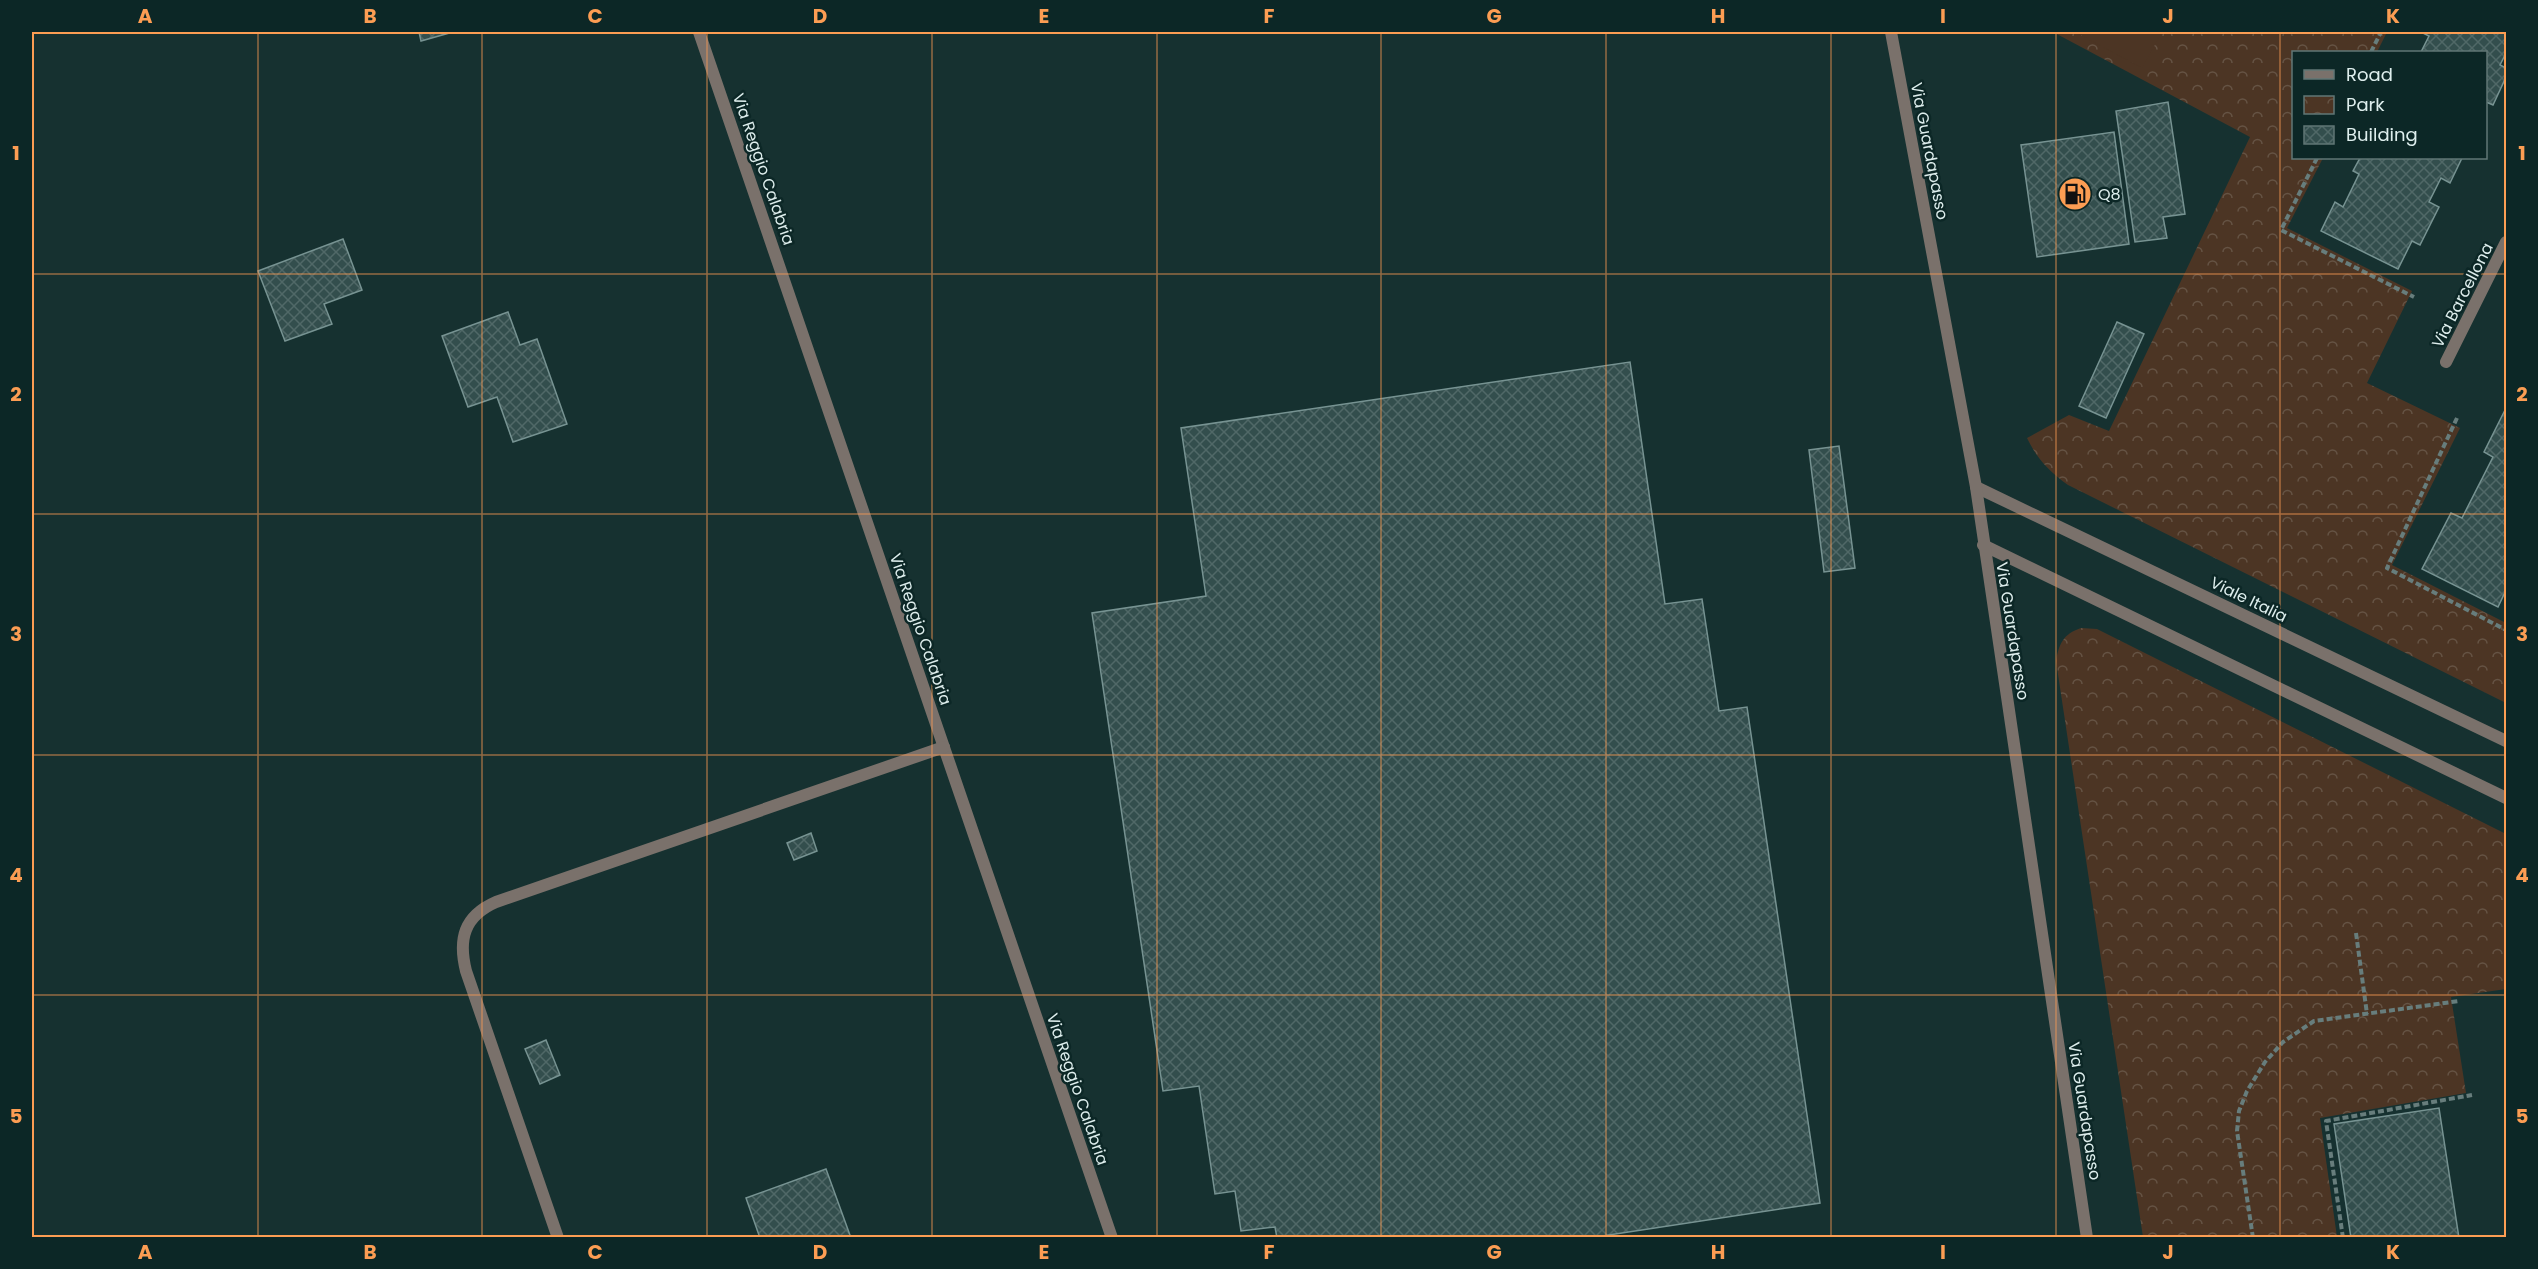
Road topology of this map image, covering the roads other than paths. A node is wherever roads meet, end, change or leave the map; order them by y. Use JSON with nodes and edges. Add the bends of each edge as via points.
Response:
{"nodes":[{"id":1,"x":699,"y":32,"type":"edge"},
{"id":2,"x":1891,"y":32,"type":"edge"},
{"id":3,"x":2506,"y":242,"type":"edge"},
{"id":4,"x":2446,"y":362,"type":"dead end"},
{"id":5,"x":1976,"y":487,"type":"junction"},
{"id":6,"x":1983,"y":545,"type":"junction"},
{"id":7,"x":2506,"y":741,"type":"edge"},
{"id":8,"x":944,"y":747,"type":"junction"},
{"id":9,"x":2506,"y":798,"type":"edge"},
{"id":10,"x":558,"y":1238,"type":"edge"},
{"id":11,"x":1112,"y":1238,"type":"edge"},
{"id":12,"x":2087,"y":1238,"type":"edge"}],
"edges":[{"from":1,"to":8,"type":"street","name":"Via Reggio Calabria"},
{"from":2,"to":5,"type":"street","name":"Via Guardapasso"},
{"from":3,"to":4,"type":"street","name":"Via Barcellona"},
{"from":5,"to":6,"type":"street","name":"Via Guardapasso"},
{"from":5,"to":7,"type":"street","name":"Viale Italia"},
{"from":6,"to":9,"type":"street"},
{"from":6,"to":12,"type":"street","name":"Via Guardapasso"},
{"from":8,"to":10,"type":"street","via":[[496,902],[473,917],[464,936],[466,971]]},
{"from":8,"to":11,"type":"street","name":"Via Reggio Calabria"}]}
